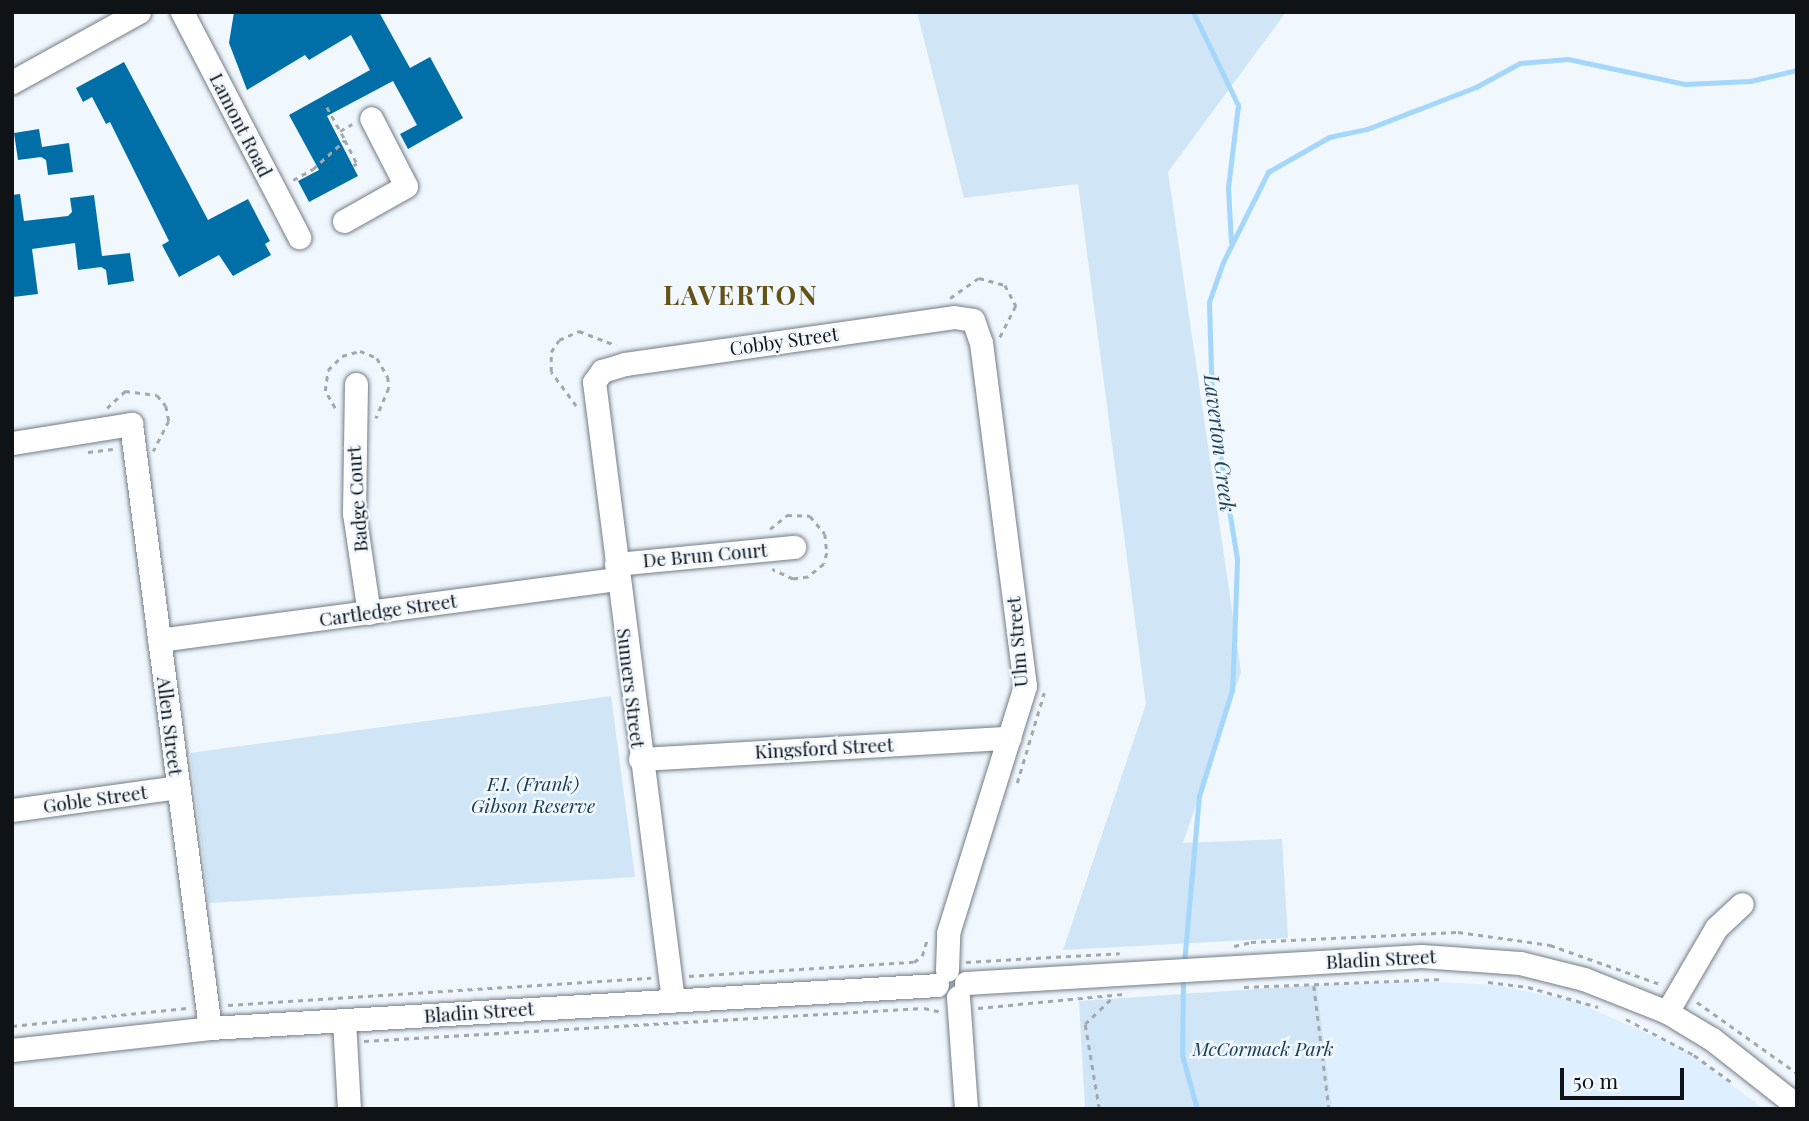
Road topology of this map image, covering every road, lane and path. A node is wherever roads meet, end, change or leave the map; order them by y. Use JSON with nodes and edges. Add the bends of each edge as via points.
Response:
{"nodes":[{"id":1,"x":139,"y":12,"type":"edge"},
{"id":2,"x":182,"y":12,"type":"edge"},
{"id":3,"x":12,"y":82,"type":"edge"},
{"id":4,"x":327,"y":107,"type":"dead end"},
{"id":5,"x":371,"y":118,"type":"dead end"},
{"id":6,"x":345,"y":140,"type":"junction"},
{"id":7,"x":353,"y":166,"type":"dead end"},
{"id":8,"x":274,"y":190,"type":"junction"},
{"id":9,"x":344,"y":221,"type":"dead end"},
{"id":10,"x":299,"y":237,"type":"dead end"},
{"id":11,"x":948,"y":300,"type":"dead end"},
{"id":12,"x":978,"y":314,"type":"joint"},
{"id":13,"x":618,"y":345,"type":"dead end"},
{"id":14,"x":999,"y":348,"type":"dead end"},
{"id":15,"x":597,"y":376,"type":"joint"},
{"id":16,"x":356,"y":384,"type":"dead end"},
{"id":17,"x":577,"y":408,"type":"dead end"},
{"id":18,"x":12,"y":443,"type":"edge"},
{"id":19,"x":116,"y":449,"type":"dead end"},
{"id":20,"x":77,"y":454,"type":"dead end"},
{"id":21,"x":794,"y":547,"type":"dead end"},
{"id":22,"x":617,"y":572,"type":"junction"},
{"id":23,"x":369,"y":613,"type":"junction"},
{"id":24,"x":159,"y":640,"type":"junction"},
{"id":25,"x":1043,"y":684,"type":"dead end"},
{"id":26,"x":1009,"y":737,"type":"junction"},
{"id":27,"x":640,"y":758,"type":"junction"},
{"id":28,"x":178,"y":787,"type":"junction"},
{"id":29,"x":1015,"y":788,"type":"dead end"},
{"id":30,"x":12,"y":810,"type":"edge"},
{"id":31,"x":1742,"y":904,"type":"dead end"},
{"id":32,"x":650,"y":965,"type":"dead end"},
{"id":33,"x":1313,"y":973,"type":"junction"},
{"id":34,"x":1238,"y":976,"type":"junction"},
{"id":35,"x":652,"y":978,"type":"dead end"},
{"id":36,"x":1456,"y":979,"type":"dead end"},
{"id":37,"x":1115,"y":980,"type":"junction"},
{"id":38,"x":1485,"y":982,"type":"dead end"},
{"id":39,"x":957,"y":984,"type":"junction"},
{"id":40,"x":673,"y":1000,"type":"junction"},
{"id":41,"x":923,"y":1008,"type":"dead end"},
{"id":42,"x":1606,"y":1010,"type":"dead end"},
{"id":43,"x":1667,"y":1012,"type":"junction"},
{"id":44,"x":1617,"y":1014,"type":"dead end"},
{"id":45,"x":211,"y":1028,"type":"junction"},
{"id":46,"x":344,"y":1031,"type":"junction"},
{"id":47,"x":16,"y":1048,"type":"edge"},
{"id":48,"x":1768,"y":1080,"type":"junction"},
{"id":49,"x":1740,"y":1088,"type":"dead end"},
{"id":50,"x":1797,"y":1096,"type":"edge"},
{"id":51,"x":1797,"y":1106,"type":"edge"},
{"id":52,"x":349,"y":1109,"type":"edge"},
{"id":53,"x":966,"y":1109,"type":"edge"},
{"id":54,"x":1098,"y":1109,"type":"edge"},
{"id":55,"x":1329,"y":1109,"type":"edge"}],
"edges":[{"from":1,"to":3,"type":"street"},
{"from":2,"to":8,"type":"street","name":"Lamont Road"},
{"from":4,"to":6,"type":"path"},
{"from":5,"to":9,"type":"street","via":[[406,186]]},
{"from":6,"to":7,"type":"path","via":[[357,164]]},
{"from":6,"to":8,"type":"path","via":[[313,169]]},
{"from":8,"to":10,"type":"street","name":"Lamont Road"},
{"from":11,"to":14,"type":"path","via":[[979,278],[1005,285],[1016,306]]},
{"from":12,"to":15,"type":"street","name":"Cobby Street","via":[[625,364]]},
{"from":12,"to":26,"type":"street","name":"Ulm Street","via":[[1025,686]]},
{"from":13,"to":17,"type":"path","via":[[579,331],[555,346],[551,372]]},
{"from":15,"to":22,"type":"street","name":"Sumers Street","via":[[594,402]]},
{"from":16,"to":23,"type":"street","name":"Badge Court","via":[[354,513]]},
{"from":18,"to":24,"type":"street","name":"Allen Street","via":[[131,424]]},
{"from":19,"to":20,"type":"path"},
{"from":21,"to":22,"type":"street","name":"De Brun Court"},
{"from":22,"to":23,"type":"street","name":"Cartledge Street"},
{"from":22,"to":27,"type":"street","name":"Sumers Street"},
{"from":23,"to":24,"type":"street","name":"Cartledge Street"},
{"from":24,"to":28,"type":"street","name":"Allen Street"},
{"from":25,"to":29,"type":"path","via":[[1042,710]]},
{"from":26,"to":27,"type":"street","name":"Kingsford Street"},
{"from":26,"to":39,"type":"street","name":"Ulm Street","via":[[948,933]]},
{"from":27,"to":40,"type":"street","name":"Sumers Street"},
{"from":28,"to":30,"type":"street","name":"Goble Street"},
{"from":28,"to":45,"type":"street","name":"Allen Street"},
{"from":31,"to":43,"type":"street","via":[[1716,928]]},
{"from":32,"to":35,"type":"path"},
{"from":33,"to":34,"type":"street","name":"Bladin Street"},
{"from":33,"to":34,"type":"path"},
{"from":33,"to":36,"type":"path"},
{"from":33,"to":43,"type":"street","name":"Bladin Street","via":[[1449,956],[1520,963],[1584,979]]},
{"from":33,"to":55,"type":"path"},
{"from":34,"to":37,"type":"street","name":"Bladin Street"},
{"from":37,"to":39,"type":"street","name":"Bladin Street"},
{"from":37,"to":39,"type":"path"},
{"from":37,"to":39,"type":"path"},
{"from":37,"to":54,"type":"path","via":[[1085,1024]]},
{"from":38,"to":42,"type":"path","via":[[1528,987]]},
{"from":39,"to":40,"type":"street","name":"Bladin Street"},
{"from":39,"to":53,"type":"street","name":"Ulm Street"},
{"from":40,"to":46,"type":"street","name":"Bladin Street"},
{"from":41,"to":46,"type":"path"},
{"from":43,"to":48,"type":"street","name":"Bladin Street"},
{"from":44,"to":49,"type":"path","via":[[1695,1055]]},
{"from":45,"to":46,"type":"street","name":"Bladin Street"},
{"from":45,"to":47,"type":"street","name":"Bladin Street"},
{"from":46,"to":52,"type":"street"},
{"from":48,"to":50,"type":"street","name":"Bladin Street"},
{"from":48,"to":51,"type":"street","name":"Bladin Street"}]}
